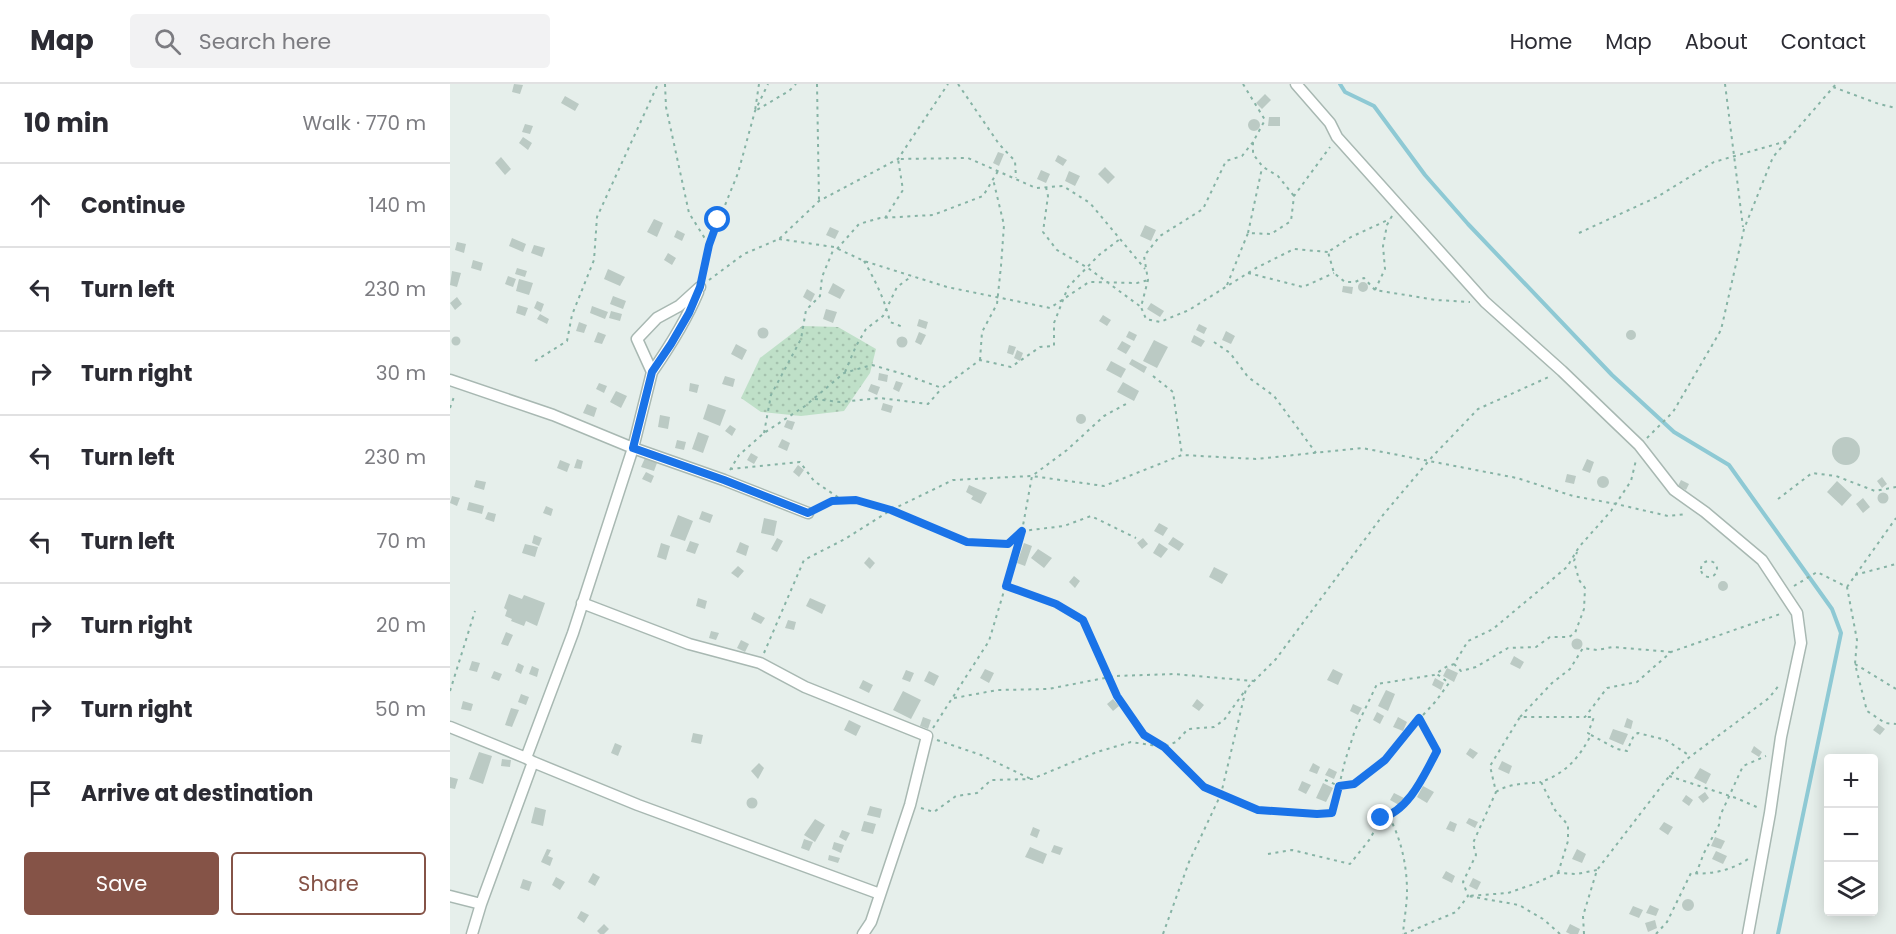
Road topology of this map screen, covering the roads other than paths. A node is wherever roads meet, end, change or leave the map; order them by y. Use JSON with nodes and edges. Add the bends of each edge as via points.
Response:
{"nodes":[{"id":1,"x":1296,"y":84,"type":"edge"},
{"id":2,"x":652,"y":372,"type":"junction"},
{"id":3,"x":454,"y":382,"type":"edge"},
{"id":4,"x":633,"y":448,"type":"junction"},
{"id":5,"x":808,"y":513,"type":"road end"},
{"id":6,"x":582,"y":603,"type":"junction"},
{"id":7,"x":450,"y":727,"type":"edge"},
{"id":8,"x":530,"y":760,"type":"junction"},
{"id":9,"x":880,"y":894,"type":"junction"},
{"id":10,"x":450,"y":896,"type":"edge"},
{"id":11,"x":481,"y":904,"type":"junction"},
{"id":12,"x":472,"y":934,"type":"edge"},
{"id":13,"x":863,"y":934,"type":"edge"},
{"id":14,"x":1748,"y":934,"type":"edge"}],
"edges":[{"from":1,"to":14,"type":"street","via":[[1330,123],[1337,137],[1485,302],[1639,446],[1674,490],[1762,560],[1795,609],[1802,643],[1781,737]]},
{"from":2,"to":2,"type":"street","via":[[689,313],[700,287],[679,306],[657,318],[637,339]]},
{"from":2,"to":4,"type":"street"},
{"from":3,"to":4,"type":"street","via":[[553,415]]},
{"from":4,"to":5,"type":"street"},
{"from":4,"to":6,"type":"street"},
{"from":6,"to":8,"type":"street"},
{"from":6,"to":9,"type":"street","via":[[689,644],[760,663],[804,687],[927,736],[910,805]]},
{"from":7,"to":8,"type":"street"},
{"from":8,"to":9,"type":"street","via":[[638,805]]},
{"from":8,"to":11,"type":"street"},
{"from":9,"to":13,"type":"street"},
{"from":10,"to":11,"type":"street"},
{"from":11,"to":12,"type":"street"}]}
